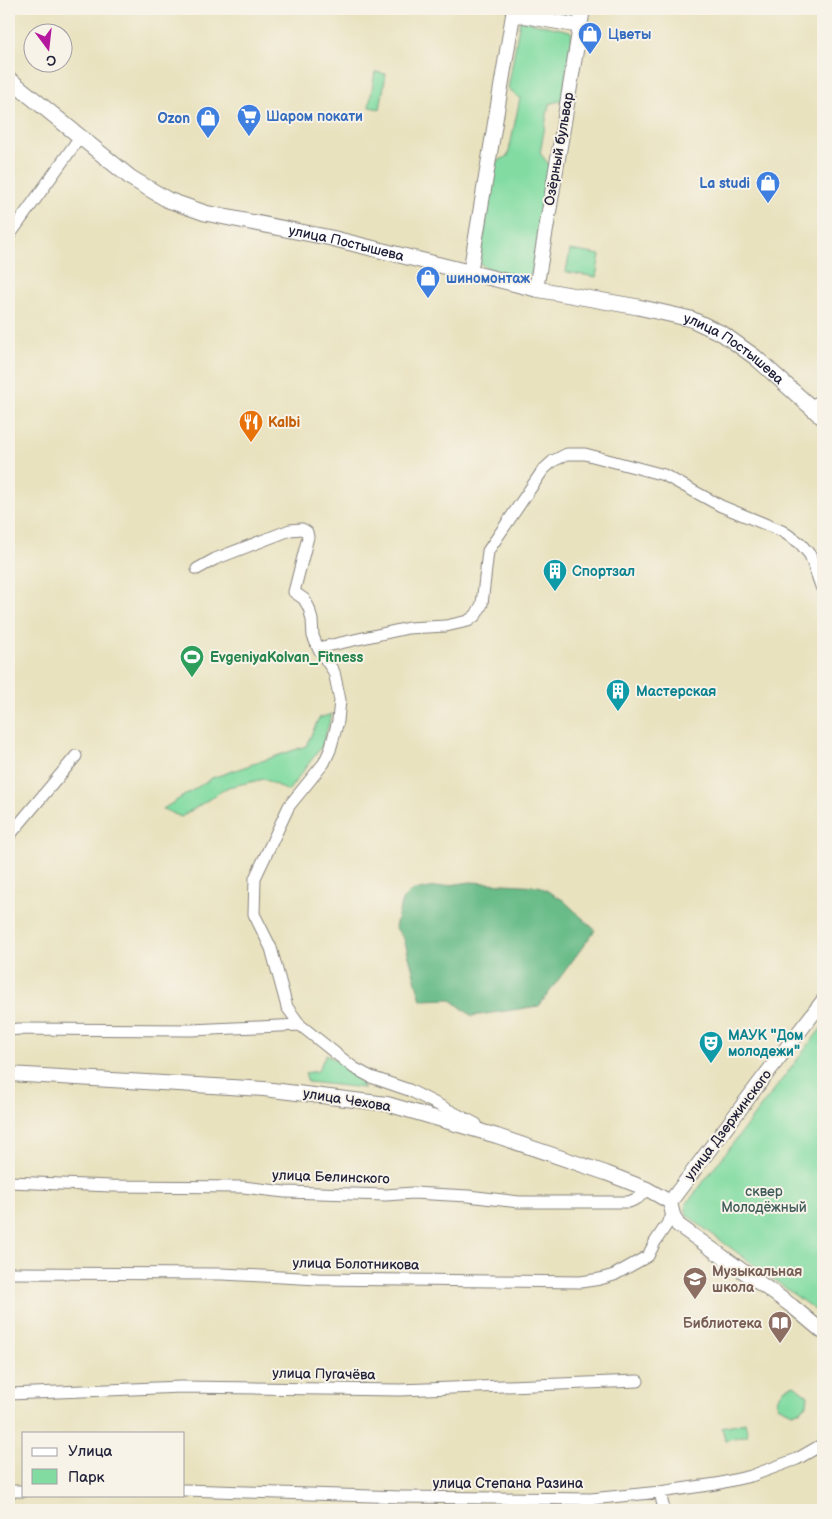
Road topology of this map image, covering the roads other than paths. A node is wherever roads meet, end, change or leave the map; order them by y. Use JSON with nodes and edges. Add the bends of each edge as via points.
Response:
{"nodes":[{"id":1,"x":583,"y":9,"type":"edge"},
{"id":2,"x":514,"y":11,"type":"edge"},
{"id":3,"x":580,"y":26,"type":"junction"},
{"id":4,"x":9,"y":79,"type":"edge"},
{"id":5,"x":80,"y":137,"type":"junction"},
{"id":6,"x":9,"y":236,"type":"edge"},
{"id":7,"x":470,"y":273,"type":"junction"},
{"id":8,"x":536,"y":288,"type":"junction"},
{"id":9,"x":817,"y":405,"type":"edge"},
{"id":10,"x":823,"y":418,"type":"edge"},
{"id":11,"x":197,"y":569,"type":"dead end"},
{"id":12,"x":823,"y":592,"type":"edge"},
{"id":13,"x":318,"y":648,"type":"junction"},
{"id":14,"x":76,"y":756,"type":"dead end"},
{"id":15,"x":9,"y":836,"type":"edge"},
{"id":16,"x":823,"y":1001,"type":"edge"},
{"id":17,"x":300,"y":1025,"type":"junction"},
{"id":18,"x":9,"y":1030,"type":"edge"},
{"id":19,"x":9,"y":1074,"type":"edge"},
{"id":20,"x":479,"y":1131,"type":"junction"},
{"id":21,"x":9,"y":1182,"type":"edge"},
{"id":22,"x":647,"y":1189,"type":"junction"},
{"id":23,"x":671,"y":1208,"type":"junction"},
{"id":24,"x":9,"y":1273,"type":"edge"},
{"id":25,"x":823,"y":1332,"type":"edge"},
{"id":26,"x":638,"y":1381,"type":"dead end"},
{"id":27,"x":9,"y":1394,"type":"edge"},
{"id":28,"x":823,"y":1444,"type":"edge"},
{"id":29,"x":185,"y":1490,"type":"edge"},
{"id":30,"x":9,"y":1491,"type":"edge"},
{"id":31,"x":22,"y":1491,"type":"edge"},
{"id":32,"x":660,"y":1492,"type":"junction"},
{"id":33,"x":664,"y":1510,"type":"edge"}],
"edges":[{"from":1,"to":3,"type":"street","name":"Озёрный бульвар"},
{"from":2,"to":3,"type":"street"},
{"from":2,"to":7,"type":"street"},
{"from":3,"to":8,"type":"street","name":"Озёрный бульвар"},
{"from":4,"to":5,"type":"main road","name":"улица Постышева"},
{"from":5,"to":6,"type":"street"},
{"from":5,"to":7,"type":"main road","name":"улица Постышева","via":[[137,182],[185,207],[331,238]]},
{"from":7,"to":8,"type":"main road","name":"улица Постышева"},
{"from":8,"to":9,"type":"main road","name":"улица Постышева","via":[[667,313],[708,326]]},
{"from":9,"to":10,"type":"main road","name":"улица Постышева"},
{"from":11,"to":13,"type":"street","via":[[290,530],[307,532],[294,592],[304,599],[309,608]]},
{"from":12,"to":13,"type":"street","via":[[810,555],[800,543],[782,531],[721,506],[664,475],[585,454],[567,454],[543,470],[488,551],[482,604],[476,615],[468,621],[446,626],[408,628]]},
{"from":13,"to":17,"type":"street","via":[[334,672],[340,700],[338,721],[324,763],[289,806],[255,878],[254,914],[271,948],[287,1007]]},
{"from":14,"to":15,"type":"street"},
{"from":16,"to":23,"type":"street","name":"улица Дзержинского","via":[[764,1077]]},
{"from":17,"to":18,"type":"street","via":[[191,1030]]},
{"from":17,"to":20,"type":"street","via":[[354,1068],[437,1103],[476,1124]]},
{"from":19,"to":20,"type":"street","name":"улица Чехова","via":[[317,1094],[387,1104]]},
{"from":20,"to":22,"type":"street","name":"улица Чехова","via":[[606,1172]]},
{"from":21,"to":22,"type":"street","name":"улица Белинского","via":[[243,1187],[303,1193],[413,1193],[519,1202],[629,1202]]},
{"from":22,"to":23,"type":"street","name":"улица Чехова"},
{"from":23,"to":24,"type":"street","name":"улица Болотникова","via":[[648,1256],[614,1275],[581,1282]]},
{"from":23,"to":25,"type":"street","name":"улица Чехова","via":[[678,1225],[792,1306]]},
{"from":26,"to":27,"type":"street","name":"улица Пугачёва","via":[[400,1390],[181,1387]]},
{"from":28,"to":32,"type":"street","name":"улица Степана Разина","via":[[797,1459],[751,1476]]},
{"from":29,"to":32,"type":"street","name":"улица Степана Разина","via":[[518,1499],[591,1498]]},
{"from":30,"to":31,"type":"street"},
{"from":32,"to":33,"type":"street"}]}
